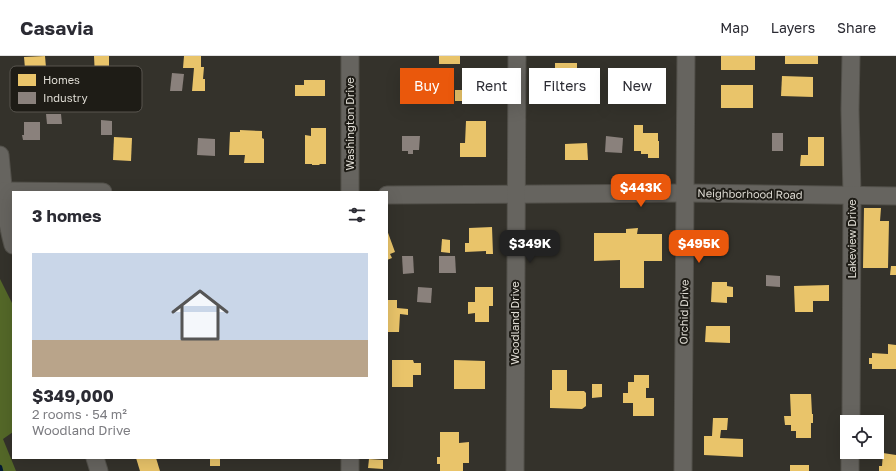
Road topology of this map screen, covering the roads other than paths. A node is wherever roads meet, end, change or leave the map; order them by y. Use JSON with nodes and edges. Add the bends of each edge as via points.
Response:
{"nodes":[{"id":1,"x":350,"y":56,"type":"edge"},
{"id":2,"x":517,"y":56,"type":"edge"},
{"id":3,"x":686,"y":56,"type":"edge"},
{"id":4,"x":851,"y":56,"type":"edge"},
{"id":5,"x":0,"y":155,"type":"edge"},
{"id":6,"x":4,"y":191,"type":"junction"},
{"id":7,"x":12,"y":191,"type":"edge"},
{"id":8,"x":350,"y":191,"type":"edge"},
{"id":9,"x":686,"y":193,"type":"junction"},
{"id":10,"x":516,"y":194,"type":"junction"},
{"id":11,"x":388,"y":195,"type":"edge"},
{"id":12,"x":852,"y":195,"type":"junction"},
{"id":13,"x":896,"y":196,"type":"edge"},
{"id":14,"x":12,"y":242,"type":"edge"},
{"id":15,"x":851,"y":415,"type":"edge"},
{"id":16,"x":95,"y":459,"type":"edge"},
{"id":17,"x":350,"y":459,"type":"edge"},
{"id":18,"x":850,"y":459,"type":"edge"},
{"id":19,"x":99,"y":471,"type":"edge"},
{"id":20,"x":350,"y":471,"type":"edge"},
{"id":21,"x":514,"y":471,"type":"edge"},
{"id":22,"x":683,"y":471,"type":"edge"},
{"id":23,"x":850,"y":471,"type":"edge"}],
"edges":[{"from":1,"to":8,"type":"street","name":"Washington Drive"},
{"from":2,"to":10,"type":"street","name":"Woodland Drive"},
{"from":3,"to":9,"type":"street","name":"Orchid Drive"},
{"from":4,"to":12,"type":"street","name":"Lakeview Drive"},
{"from":5,"to":6,"type":"street"},
{"from":6,"to":7,"type":"street"},
{"from":6,"to":14,"type":"street"},
{"from":9,"to":10,"type":"street","name":"Neighborhood Road"},
{"from":9,"to":12,"type":"street","name":"Neighborhood Road"},
{"from":9,"to":22,"type":"street","name":"Orchid Drive"},
{"from":10,"to":11,"type":"street","name":"Neighborhood Road"},
{"from":10,"to":21,"type":"street","name":"Woodland Drive"},
{"from":12,"to":13,"type":"street","name":"Neighborhood Road"},
{"from":12,"to":15,"type":"street","name":"Lakeview Drive"},
{"from":16,"to":19,"type":"street"},
{"from":17,"to":20,"type":"street"},
{"from":18,"to":23,"type":"street"}]}
